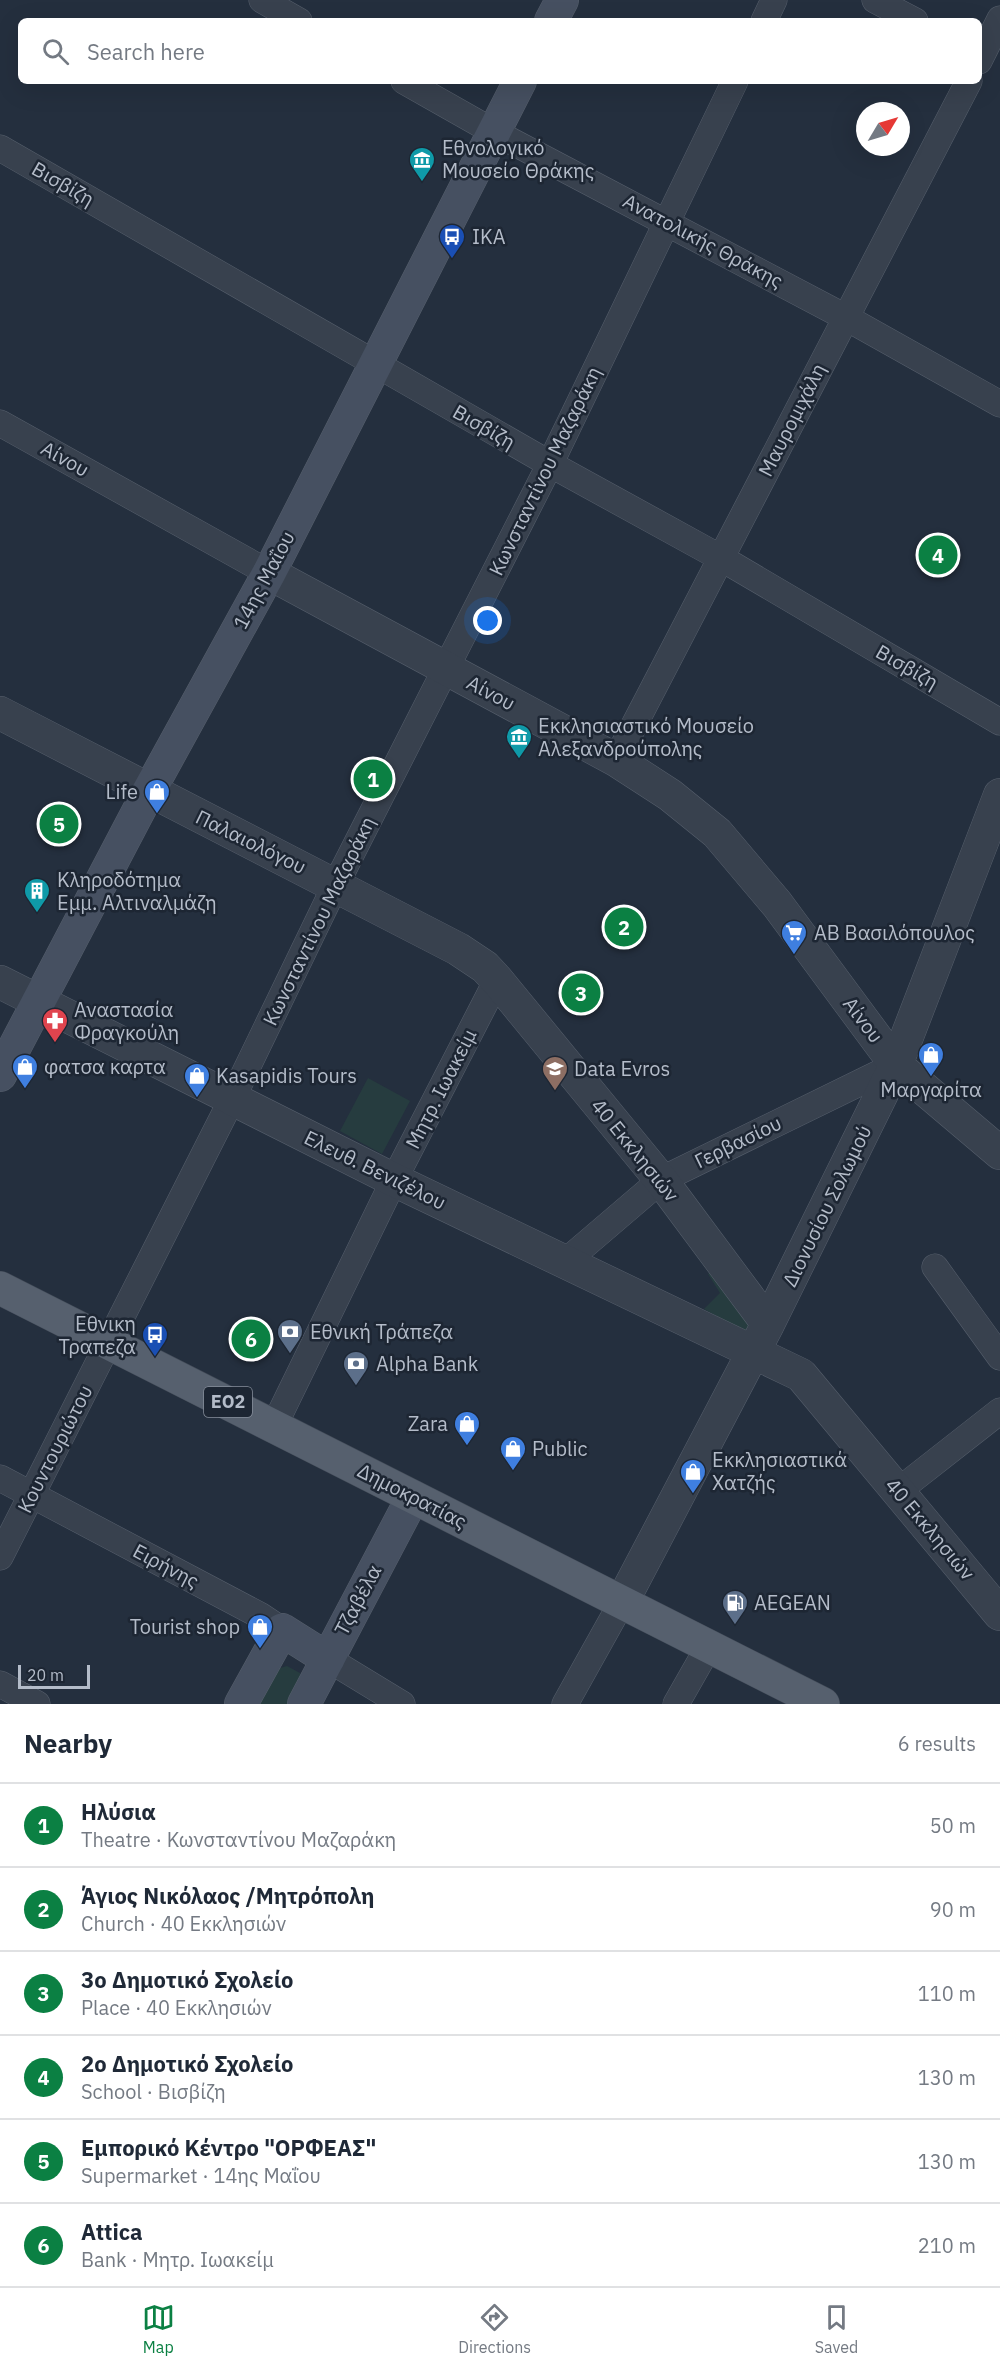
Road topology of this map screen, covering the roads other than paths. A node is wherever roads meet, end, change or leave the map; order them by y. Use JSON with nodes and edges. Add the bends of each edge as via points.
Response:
{"nodes":[{"id":1,"x":261,"y":0,"type":"edge"},
{"id":2,"x":562,"y":0,"type":"edge"},
{"id":3,"x":774,"y":0,"type":"edge"},
{"id":4,"x":875,"y":0,"type":"edge"},
{"id":5,"x":293,"y":18,"type":"edge"},
{"id":6,"x":553,"y":18,"type":"edge"},
{"id":7,"x":765,"y":18,"type":"edge"},
{"id":8,"x":909,"y":18,"type":"edge"},
{"id":9,"x":1000,"y":19,"type":"edge"},
{"id":10,"x":985,"y":59,"type":"edge"},
{"id":11,"x":409,"y":84,"type":"edge"},
{"id":12,"x":518,"y":84,"type":"edge"},
{"id":13,"x":734,"y":84,"type":"edge"},
{"id":14,"x":967,"y":84,"type":"edge"},
{"id":15,"x":494,"y":132,"type":"junction"},
{"id":16,"x":0,"y":148,"type":"edge"},
{"id":17,"x":666,"y":221,"type":"junction"},
{"id":18,"x":845,"y":317,"type":"junction"},
{"id":19,"x":377,"y":365,"type":"junction"},
{"id":20,"x":1000,"y":404,"type":"edge"},
{"id":21,"x":0,"y":423,"type":"edge"},
{"id":22,"x":550,"y":464,"type":"junction"},
{"id":23,"x":721,"y":558,"type":"junction"},
{"id":24,"x":269,"y":573,"type":"junction"},
{"id":25,"x":445,"y":669,"type":"junction"},
{"id":26,"x":0,"y":713,"type":"edge"},
{"id":27,"x":1000,"y":722,"type":"edge"},
{"id":28,"x":616,"y":760,"type":"junction"},
{"id":29,"x":149,"y":791,"type":"junction"},
{"id":30,"x":1000,"y":795,"type":"edge"},
{"id":31,"x":994,"y":830,"type":"edge"},
{"id":32,"x":336,"y":884,"type":"junction"},
{"id":33,"x":497,"y":980,"type":"junction"},
{"id":34,"x":0,"y":982,"type":"edge"},
{"id":35,"x":39,"y":1003,"type":"junction"},
{"id":36,"x":896,"y":1065,"type":"junction"},
{"id":37,"x":0,"y":1075,"type":"edge"},
{"id":38,"x":232,"y":1098,"type":"junction"},
{"id":39,"x":1000,"y":1153,"type":"edge"},
{"id":40,"x":394,"y":1180,"type":"junction"},
{"id":41,"x":661,"y":1180,"type":"junction"},
{"id":42,"x":565,"y":1262,"type":"junction"},
{"id":43,"x":935,"y":1268,"type":"dead end"},
{"id":44,"x":0,"y":1288,"type":"edge"},
{"id":45,"x":761,"y":1338,"type":"junction"},
{"id":46,"x":109,"y":1342,"type":"junction"},
{"id":47,"x":1000,"y":1357,"type":"edge"},
{"id":48,"x":1000,"y":1412,"type":"edge"},
{"id":49,"x":274,"y":1426,"type":"junction"},
{"id":50,"x":0,"y":1478,"type":"edge"},
{"id":51,"x":898,"y":1491,"type":"junction"},
{"id":52,"x":32,"y":1495,"type":"junction"},
{"id":53,"x":413,"y":1497,"type":"junction"},
{"id":54,"x":0,"y":1557,"type":"edge"},
{"id":55,"x":622,"y":1602,"type":"junction"},
{"id":56,"x":1000,"y":1614,"type":"edge"},
{"id":57,"x":282,"y":1630,"type":"junction"},
{"id":58,"x":709,"y":1646,"type":"junction"},
{"id":59,"x":328,"y":1659,"type":"junction"},
{"id":60,"x":0,"y":1684,"type":"edge"},
{"id":61,"x":790,"y":1697,"type":"edge"},
{"id":62,"x":38,"y":1704,"type":"edge"},
{"id":63,"x":241,"y":1704,"type":"edge"},
{"id":64,"x":304,"y":1704,"type":"edge"},
{"id":65,"x":402,"y":1704,"type":"edge"},
{"id":66,"x":565,"y":1704,"type":"edge"},
{"id":67,"x":676,"y":1704,"type":"edge"},
{"id":68,"x":823,"y":1704,"type":"edge"}],
"edges":[{"from":1,"to":5,"type":"street"},
{"from":2,"to":6,"type":"main road"},
{"from":3,"to":7,"type":"street"},
{"from":4,"to":8,"type":"street"},
{"from":9,"to":10,"type":"street"},
{"from":11,"to":15,"type":"street","name":"Ανατολικής Θράκης"},
{"from":12,"to":15,"type":"main road","name":"14ης Μαΐου"},
{"from":13,"to":17,"type":"street","name":"Κωνσταντίνου Μαζαράκη"},
{"from":14,"to":18,"type":"street","name":"Μαυρομιχάλη"},
{"from":15,"to":17,"type":"street","name":"Ανατολικής Θράκης"},
{"from":15,"to":19,"type":"main road","name":"14ης Μαΐου"},
{"from":16,"to":19,"type":"street","name":"Βισβίζη"},
{"from":17,"to":18,"type":"street","name":"Ανατολικής Θράκης"},
{"from":17,"to":22,"type":"street","name":"Κωνσταντίνου Μαζαράκη"},
{"from":18,"to":20,"type":"street","name":"Ανατολικής Θράκης"},
{"from":18,"to":23,"type":"street","name":"Μαυρομιχάλη"},
{"from":19,"to":22,"type":"street","name":"Βισβίζη"},
{"from":19,"to":24,"type":"main road","name":"14ης Μαΐου"},
{"from":21,"to":24,"type":"street","name":"Αίνου"},
{"from":22,"to":23,"type":"street","name":"Βισβίζη"},
{"from":22,"to":25,"type":"street","name":"Κωνσταντίνου Μαζαράκη"},
{"from":23,"to":27,"type":"street","name":"Βισβίζη"},
{"from":23,"to":28,"type":"street","name":"Μαυρομιχάλη"},
{"from":24,"to":25,"type":"street","name":"Αίνου"},
{"from":24,"to":29,"type":"main road","name":"14ης Μαΐου"},
{"from":25,"to":28,"type":"street","name":"Αίνου"},
{"from":25,"to":32,"type":"street","name":"Κωνσταντίνου Μαζαράκη"},
{"from":26,"to":29,"type":"street","name":"Παλαιολόγου"},
{"from":28,"to":36,"type":"street","name":"Αίνου","via":[[670,795],[717,833],[777,904]]},
{"from":29,"to":32,"type":"street","name":"Παλαιολόγου"},
{"from":29,"to":35,"type":"main road","name":"14ης Μαΐου"},
{"from":30,"to":31,"type":"street","name":"Διονυσίου Σολωμού"},
{"from":31,"to":36,"type":"street","name":"Διονυσίου Σολωμού"},
{"from":32,"to":33,"type":"street","name":"Παλαιολόγου","via":[[458,949]]},
{"from":32,"to":38,"type":"street","name":"Κωνσταντίνου Μαζαράκη"},
{"from":33,"to":40,"type":"street","name":"Μητρ. Ιωακείμ"},
{"from":33,"to":41,"type":"street","name":"40 Εκκλησιών"},
{"from":34,"to":35,"type":"street","name":"Ελευθ. Βενιζέλου"},
{"from":35,"to":37,"type":"main road","name":"14ης Μαΐου"},
{"from":35,"to":38,"type":"street","name":"Ελευθ. Βενιζέλου"},
{"from":36,"to":39,"type":"street","name":"Αίνου"},
{"from":36,"to":41,"type":"street","name":"Γερβασίου"},
{"from":36,"to":45,"type":"street","name":"Διονυσίου Σολωμού"},
{"from":38,"to":40,"type":"street","name":"Ελευθ. Βενιζέλου"},
{"from":38,"to":46,"type":"street","name":"Κωνσταντίνου Μαζαράκη"},
{"from":40,"to":42,"type":"street","name":"Ελευθ. Βενιζέλου"},
{"from":40,"to":49,"type":"street","name":"Μητρ. Ιωακείμ"},
{"from":41,"to":42,"type":"street","name":"Γερβασίου"},
{"from":41,"to":45,"type":"street","name":"40 Εκκλησιών"},
{"from":42,"to":45,"type":"street","name":"Ελευθ. Βενιζέλου"},
{"from":43,"to":47,"type":"street"},
{"from":44,"to":46,"type":"main road","name":"Δημοκρατίας","number":"ΕΟ2"},
{"from":45,"to":51,"type":"street","name":"40 Εκκλησιών","via":[[807,1380]]},
{"from":45,"to":55,"type":"street","name":"Διονυσίου Σολωμού"},
{"from":46,"to":49,"type":"main road","name":"Δημοκρατίας","number":"ΕΟ2"},
{"from":46,"to":52,"type":"street","name":"Κουντουριώτου"},
{"from":48,"to":51,"type":"street"},
{"from":49,"to":53,"type":"main road","name":"Δημοκρατίας","number":"ΕΟ2"},
{"from":50,"to":52,"type":"street","name":"Ειρήνης"},
{"from":51,"to":56,"type":"street","name":"40 Εκκλησιών"},
{"from":52,"to":54,"type":"street","name":"Κουντουριώτου"},
{"from":52,"to":57,"type":"street","name":"Ειρήνης"},
{"from":53,"to":55,"type":"main road","name":"Δημοκρατίας","number":"ΕΟ2"},
{"from":53,"to":59,"type":"main road","name":"Τζαβέλα"},
{"from":55,"to":58,"type":"main road","name":"Δημοκρατίας","number":"ΕΟ2"},
{"from":55,"to":66,"type":"street"},
{"from":57,"to":59,"type":"main road","name":"Ειρήνης"},
{"from":57,"to":63,"type":"main road"},
{"from":58,"to":61,"type":"main road","name":"Δημοκρατίας","number":"ΕΟ2"},
{"from":58,"to":67,"type":"street"},
{"from":59,"to":64,"type":"main road","name":"Τζαβέλα"},
{"from":59,"to":65,"type":"street"},
{"from":60,"to":62,"type":"street"},
{"from":61,"to":68,"type":"main road","name":"Δημοκρατίας","number":"ΕΟ2"}]}
